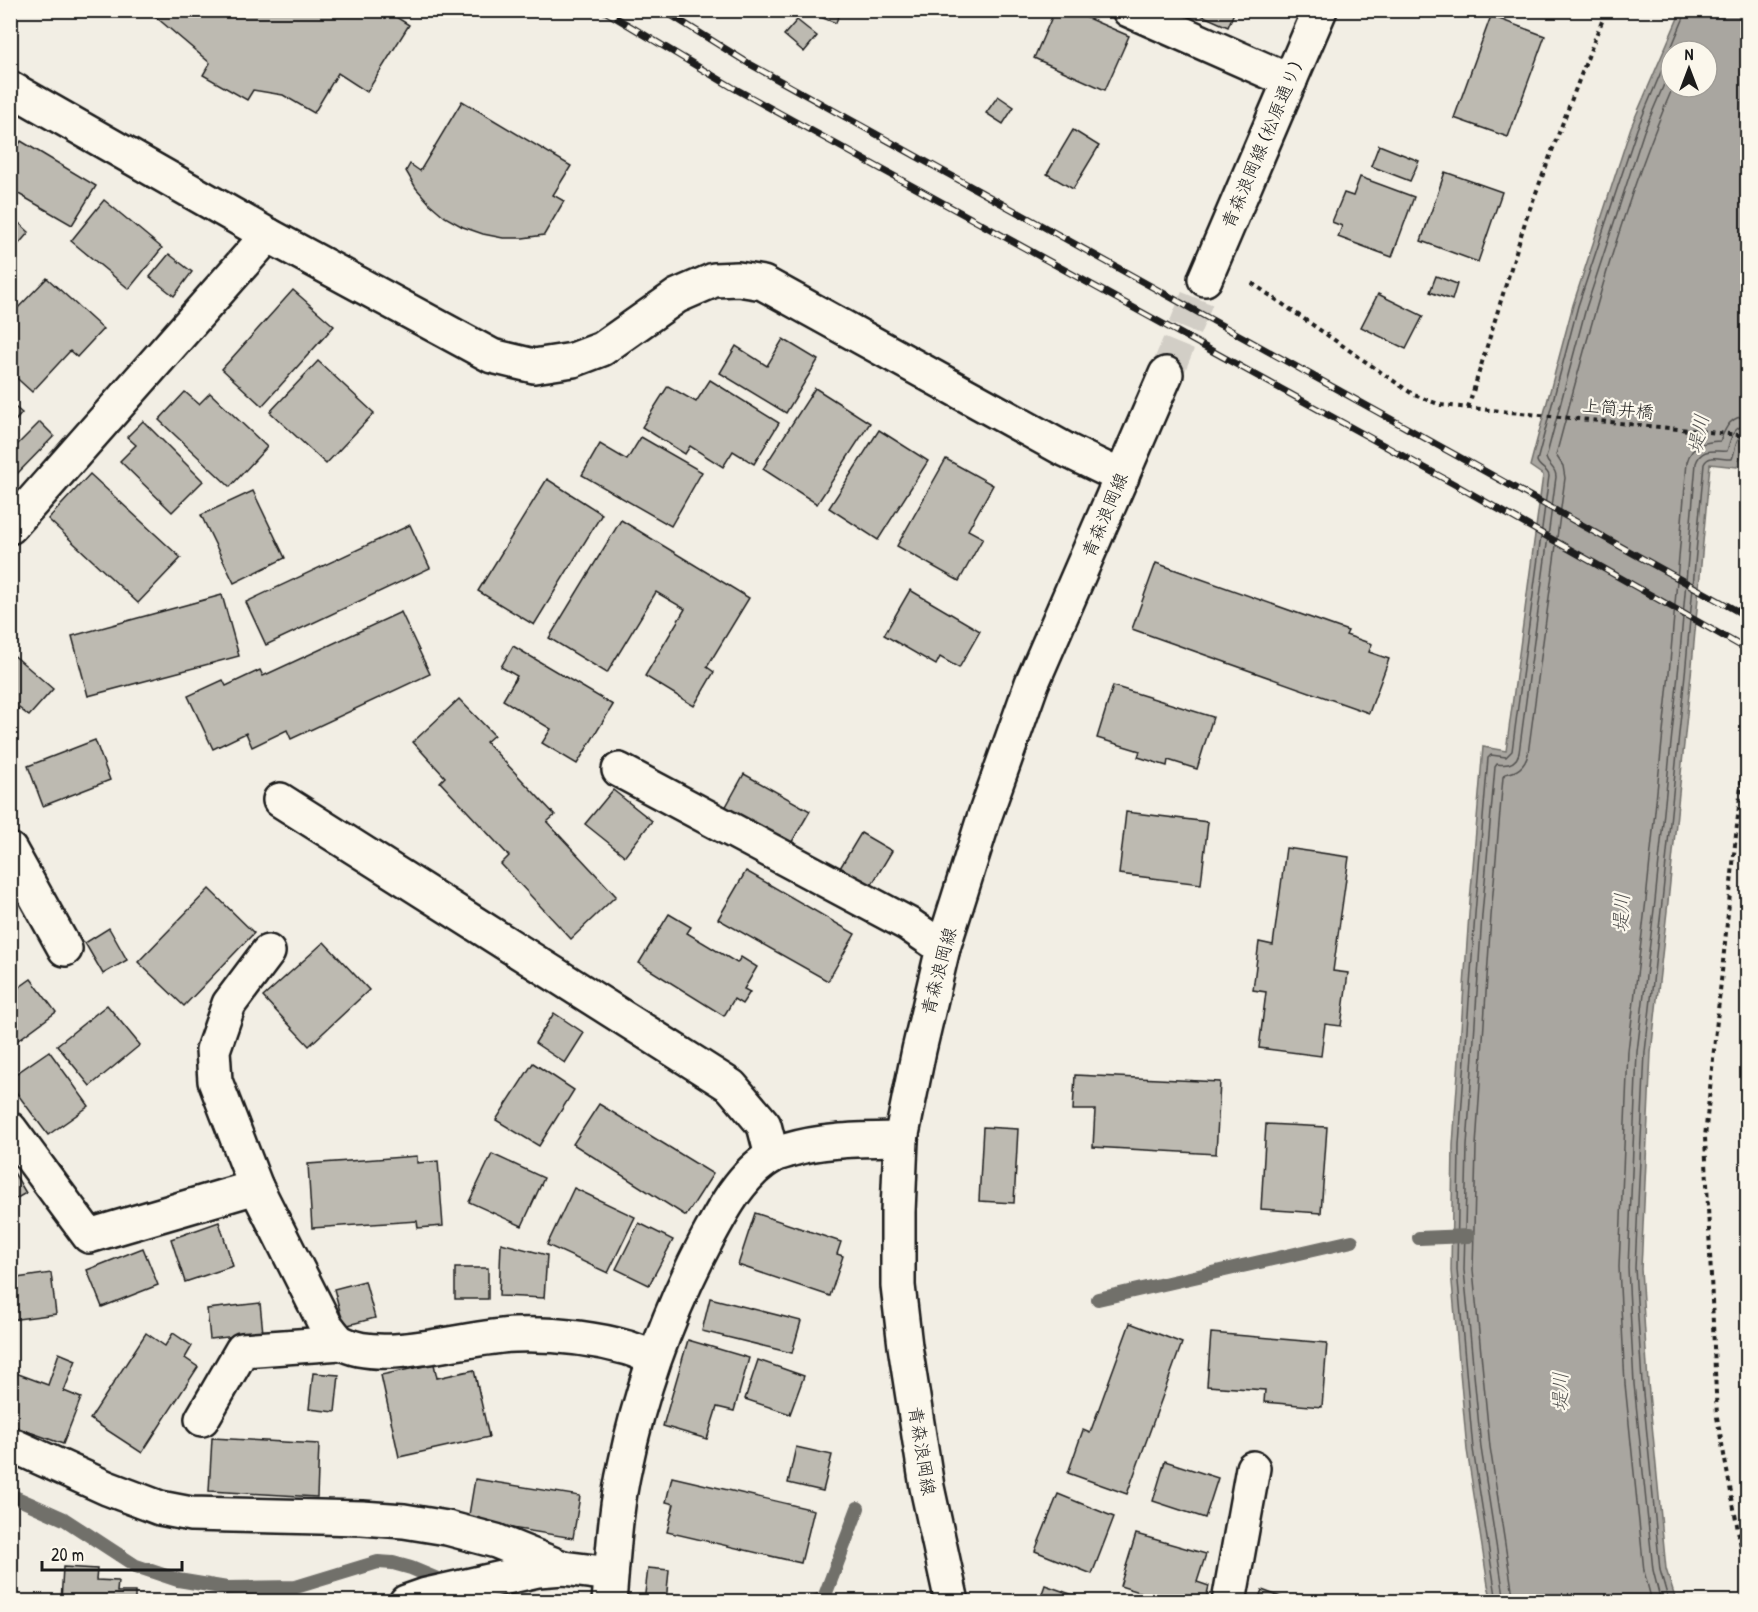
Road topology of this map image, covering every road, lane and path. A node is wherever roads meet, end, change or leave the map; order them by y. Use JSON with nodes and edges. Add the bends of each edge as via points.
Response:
{"nodes":[{"id":1,"x":1129,"y":10,"type":"edge"},
{"id":2,"x":1320,"y":10,"type":"edge"},
{"id":3,"x":1607,"y":10,"type":"edge"},
{"id":4,"x":1290,"y":81,"type":"junction"},
{"id":5,"x":10,"y":88,"type":"edge"},
{"id":6,"x":268,"y":235,"type":"junction"},
{"id":7,"x":1205,"y":279,"type":"tunnel mouth"},
{"id":8,"x":1252,"y":283,"type":"dead end"},
{"id":9,"x":1166,"y":374,"type":"tunnel mouth"},
{"id":10,"x":1468,"y":408,"type":"junction"},
{"id":11,"x":1748,"y":436,"type":"edge"},
{"id":12,"x":1122,"y":477,"type":"junction"},
{"id":13,"x":10,"y":527,"type":"edge"},
{"id":14,"x":1748,"y":768,"type":"edge"},
{"id":15,"x":619,"y":770,"type":"dead end"},
{"id":16,"x":280,"y":800,"type":"dead end"},
{"id":17,"x":10,"y":850,"type":"edge"},
{"id":18,"x":943,"y":948,"type":"junction"},
{"id":19,"x":65,"y":949,"type":"dead end"},
{"id":20,"x":268,"y":952,"type":"dead end"},
{"id":21,"x":10,"y":1129,"type":"edge"},
{"id":22,"x":901,"y":1139,"type":"junction"},
{"id":23,"x":772,"y":1156,"type":"junction"},
{"id":24,"x":256,"y":1187,"type":"junction"},
{"id":25,"x":341,"y":1342,"type":"junction"},
{"id":26,"x":654,"y":1358,"type":"junction"},
{"id":27,"x":202,"y":1419,"type":"dead end"},
{"id":28,"x":10,"y":1444,"type":"edge"},
{"id":29,"x":1253,"y":1468,"type":"dead end"},
{"id":30,"x":551,"y":1569,"type":"junction"},
{"id":31,"x":1748,"y":1584,"type":"edge"},
{"id":32,"x":610,"y":1588,"type":"edge"},
{"id":33,"x":416,"y":1598,"type":"edge"},
{"id":34,"x":952,"y":1602,"type":"edge"},
{"id":35,"x":1229,"y":1602,"type":"edge"}],
"edges":[{"from":1,"to":4,"type":"street"},
{"from":2,"to":4,"type":"street","name":"青森浪岡線 (松原通り)"},
{"from":3,"to":10,"type":"path","via":[[1526,219]]},
{"from":4,"to":7,"type":"street","name":"青森浪岡線 (松原通り)"},
{"from":5,"to":6,"type":"street"},
{"from":6,"to":12,"type":"street","via":[[492,356],[534,366],[573,360],[602,350],[677,296],[714,280],[763,283]]},
{"from":6,"to":13,"type":"street"},
{"from":8,"to":10,"type":"path","name":"上筒井橋","via":[[1414,395],[1441,405]]},
{"from":9,"to":12,"type":"street","name":"青森浪岡線"},
{"from":10,"to":11,"type":"path","name":"上筒井橋"},
{"from":12,"to":18,"type":"street","name":"青森浪岡線","via":[[1032,683]]},
{"from":14,"to":31,"type":"path","via":[[1743,767],[1705,1137],[1717,1417]]},
{"from":15,"to":18,"type":"street","via":[[908,924]]},
{"from":16,"to":23,"type":"street","via":[[731,1086],[764,1125]]},
{"from":17,"to":19,"type":"street"},
{"from":18,"to":22,"type":"street","name":"青森浪岡線"},
{"from":20,"to":24,"type":"street","via":[[229,1004],[213,1050],[215,1081]]},
{"from":21,"to":24,"type":"street","via":[[89,1236]]},
{"from":22,"to":23,"type":"street","via":[[803,1146]]},
{"from":22,"to":34,"type":"street","name":"青森浪岡線","via":[[899,1296],[927,1487]]},
{"from":23,"to":26,"type":"street","via":[[749,1175],[723,1209],[691,1270]]},
{"from":24,"to":25,"type":"street","via":[[327,1326]]},
{"from":25,"to":26,"type":"street","via":[[363,1350],[384,1351],[504,1336],[544,1336],[631,1349]]},
{"from":25,"to":27,"type":"street","via":[[242,1350]]},
{"from":26,"to":32,"type":"street","via":[[624,1468]]},
{"from":28,"to":30,"type":"street","via":[[160,1508],[191,1514],[404,1521],[496,1541]]},
{"from":29,"to":35,"type":"street"},
{"from":30,"to":32,"type":"street"},
{"from":30,"to":33,"type":"street"}]}
